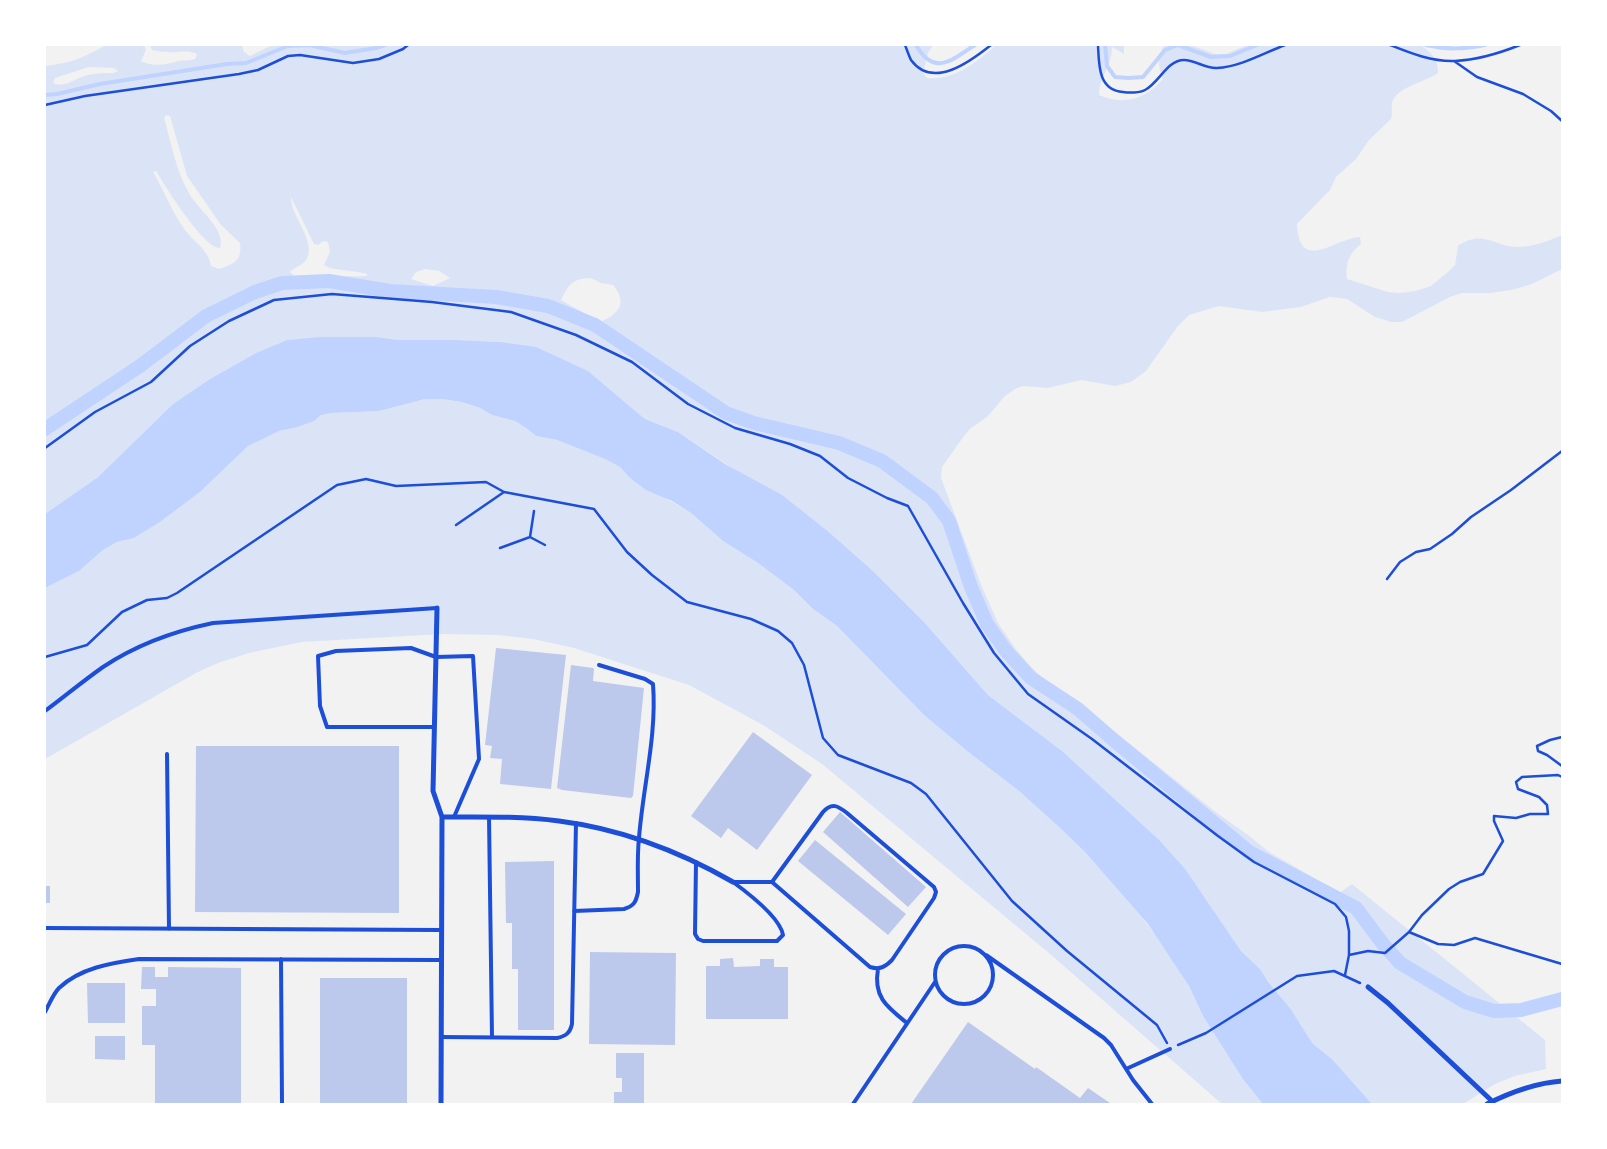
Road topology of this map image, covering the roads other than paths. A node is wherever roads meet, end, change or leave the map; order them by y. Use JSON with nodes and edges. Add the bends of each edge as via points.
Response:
{"nodes":[{"id":1,"x":437,"y":608,"type":"joint"},
{"id":2,"x":436,"y":657,"type":"junction"},
{"id":3,"x":599,"y":665,"type":"dead end"},
{"id":4,"x":45,"y":711,"type":"edge"},
{"id":5,"x":434,"y":727,"type":"junction"},
{"id":6,"x":167,"y":754,"type":"dead end"},
{"id":7,"x":442,"y":817,"type":"junction"},
{"id":8,"x":454,"y":817,"type":"junction"},
{"id":9,"x":490,"y":817,"type":"junction"},
{"id":10,"x":576,"y":823,"type":"junction"},
{"id":11,"x":639,"y":838,"type":"junction"},
{"id":12,"x":696,"y":862,"type":"junction"},
{"id":13,"x":733,"y":882,"type":"junction"},
{"id":14,"x":772,"y":882,"type":"junction"},
{"id":15,"x":574,"y":911,"type":"junction"},
{"id":16,"x":45,"y":928,"type":"edge"},
{"id":17,"x":168,"y":929,"type":"junction"},
{"id":18,"x":441,"y":930,"type":"junction"},
{"id":19,"x":986,"y":956,"type":"junction"},
{"id":20,"x":281,"y":959,"type":"junction"},
{"id":21,"x":441,"y":960,"type":"junction"},
{"id":22,"x":878,"y":969,"type":"junction"},
{"id":23,"x":935,"y":981,"type":"junction"},
{"id":24,"x":1368,"y":987,"type":"road end"},
{"id":25,"x":45,"y":1012,"type":"edge"},
{"id":26,"x":907,"y":1023,"type":"junction"},
{"id":27,"x":441,"y":1037,"type":"junction"},
{"id":28,"x":492,"y":1038,"type":"junction"},
{"id":29,"x":1170,"y":1049,"type":"road end"},
{"id":30,"x":1126,"y":1068,"type":"junction"},
{"id":31,"x":1562,"y":1081,"type":"edge"},
{"id":32,"x":1490,"y":1103,"type":"edge"},
{"id":33,"x":282,"y":1104,"type":"edge"},
{"id":34,"x":441,"y":1104,"type":"edge"},
{"id":35,"x":852,"y":1104,"type":"edge"},
{"id":36,"x":1152,"y":1104,"type":"edge"}],
"edges":[{"from":1,"to":2,"type":"street"},
{"from":1,"to":4,"type":"lane","via":[[213,623],[190,628],[148,642],[104,666]]},
{"from":2,"to":5,"type":"street"},
{"from":2,"to":5,"type":"lane","via":[[411,648],[336,651],[318,656],[320,706],[327,727]]},
{"from":2,"to":8,"type":"lane","via":[[473,656],[479,759]]},
{"from":3,"to":11,"type":"lane","via":[[654,684],[655,707]]},
{"from":5,"to":7,"type":"street","via":[[433,791]]},
{"from":6,"to":17,"type":"lane"},
{"from":7,"to":8,"type":"street"},
{"from":7,"to":18,"type":"street"},
{"from":8,"to":9,"type":"street"},
{"from":9,"to":10,"type":"street"},
{"from":9,"to":28,"type":"lane"},
{"from":10,"to":11,"type":"street"},
{"from":10,"to":15,"type":"lane"},
{"from":11,"to":12,"type":"street"},
{"from":11,"to":15,"type":"lane","via":[[638,892],[632,907]]},
{"from":12,"to":13,"type":"street"},
{"from":12,"to":13,"type":"lane","via":[[695,934],[698,939],[777,941],[783,935],[782,927],[754,897]]},
{"from":13,"to":14,"type":"lane"},
{"from":14,"to":22,"type":"lane","via":[[870,967]]},
{"from":14,"to":22,"type":"lane","via":[[828,807],[838,806],[848,813],[936,892],[892,960]]},
{"from":15,"to":28,"type":"lane","via":[[570,1031],[557,1038]]},
{"from":16,"to":17,"type":"lane"},
{"from":17,"to":18,"type":"lane"},
{"from":18,"to":21,"type":"street"},
{"from":19,"to":23,"type":"lane","via":[[977,948],[965,946],[948,950],[937,964]]},
{"from":19,"to":23,"type":"lane","via":[[992,965],[993,977],[990,990],[980,999],[965,1004],[954,1003],[941,994]]},
{"from":19,"to":30,"type":"lane","via":[[1096,1031],[1111,1045]]},
{"from":20,"to":21,"type":"lane"},
{"from":20,"to":25,"type":"lane","via":[[139,959],[116,962],[96,967],[58,989]]},
{"from":20,"to":33,"type":"lane"},
{"from":21,"to":27,"type":"street"},
{"from":22,"to":26,"type":"lane","via":[[877,990],[889,1009]]},
{"from":23,"to":26,"type":"lane"},
{"from":24,"to":32,"type":"street"},
{"from":26,"to":35,"type":"lane"},
{"from":27,"to":28,"type":"lane"},
{"from":27,"to":34,"type":"street"},
{"from":29,"to":30,"type":"lane"},
{"from":30,"to":36,"type":"lane"},
{"from":31,"to":32,"type":"street","via":[[1510,1093]]}]}
